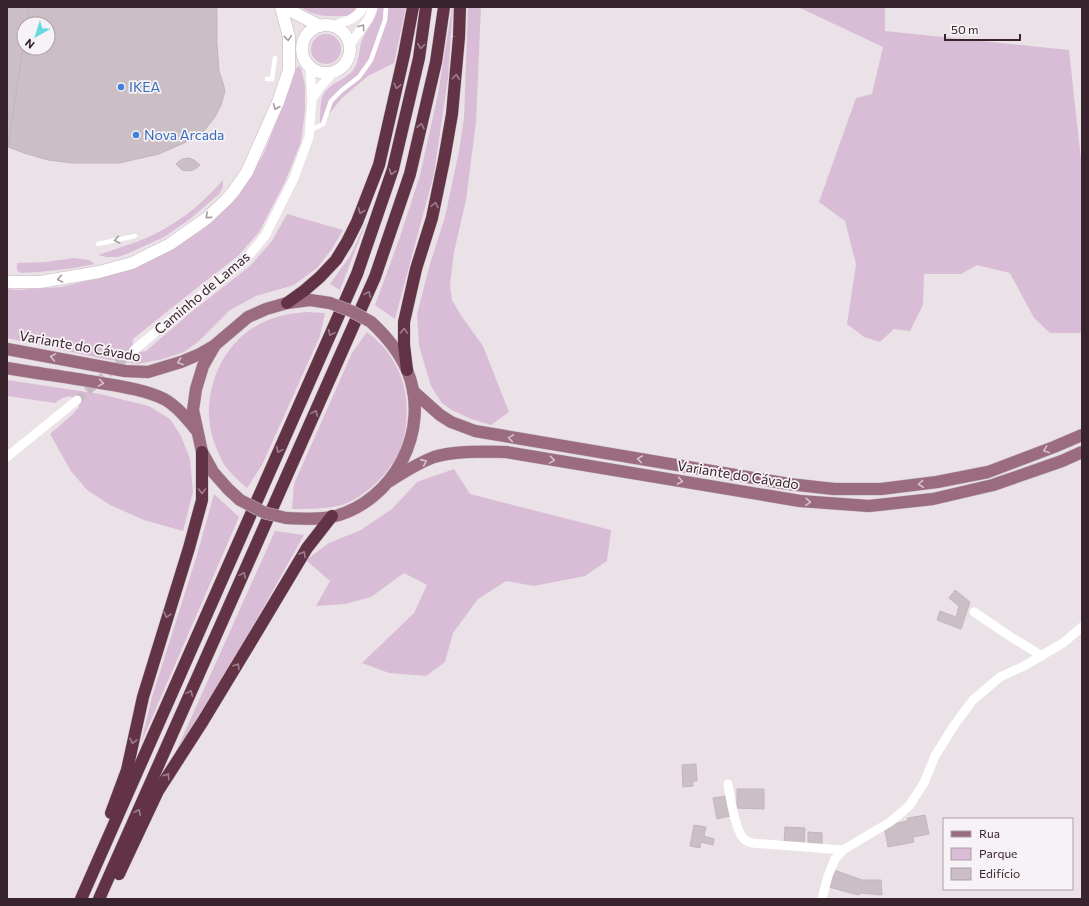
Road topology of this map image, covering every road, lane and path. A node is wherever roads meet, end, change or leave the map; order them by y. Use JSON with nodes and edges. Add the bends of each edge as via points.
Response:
{"nodes":[{"id":1,"x":363,"y":7,"type":"edge"},
{"id":2,"x":373,"y":7,"type":"edge"},
{"id":3,"x":386,"y":7,"type":"edge"},
{"id":4,"x":413,"y":7,"type":"edge"},
{"id":5,"x":426,"y":7,"type":"edge"},
{"id":6,"x":444,"y":7,"type":"edge"},
{"id":7,"x":460,"y":7,"type":"edge"},
{"id":8,"x":286,"y":8,"type":"edge"},
{"id":9,"x":320,"y":26,"type":"junction"},
{"id":10,"x":333,"y":26,"type":"junction"},
{"id":11,"x":303,"y":42,"type":"junction"},
{"id":12,"x":349,"y":46,"type":"junction"},
{"id":13,"x":302,"y":55,"type":"junction"},
{"id":14,"x":275,"y":58,"type":"dead end"},
{"id":15,"x":310,"y":67,"type":"junction"},
{"id":16,"x":288,"y":70,"type":"junction"},
{"id":17,"x":334,"y":72,"type":"junction"},
{"id":18,"x":267,"y":79,"type":"dead end"},
{"id":19,"x":312,"y":99,"type":"junction"},
{"id":20,"x":309,"y":131,"type":"junction"},
{"id":21,"x":135,"y":236,"type":"dead end"},
{"id":22,"x":98,"y":244,"type":"dead end"},
{"id":23,"x":7,"y":282,"type":"edge"},
{"id":24,"x":287,"y":303,"type":"junction"},
{"id":25,"x":215,"y":345,"type":"junction"},
{"id":26,"x":7,"y":349,"type":"edge"},
{"id":27,"x":134,"y":350,"type":"tunnel mouth"},
{"id":28,"x":7,"y":368,"type":"edge"},
{"id":29,"x":408,"y":370,"type":"junction"},
{"id":30,"x":413,"y":391,"type":"junction"},
{"id":31,"x":77,"y":400,"type":"tunnel mouth"},
{"id":32,"x":197,"y":431,"type":"junction"},
{"id":33,"x":1082,"y":435,"type":"edge"},
{"id":34,"x":202,"y":452,"type":"junction"},
{"id":35,"x":1082,"y":452,"type":"edge"},
{"id":36,"x":7,"y":457,"type":"edge"},
{"id":37,"x":390,"y":481,"type":"junction"},
{"id":38,"x":332,"y":516,"type":"junction"},
{"id":39,"x":974,"y":612,"type":"dead end"},
{"id":40,"x":1082,"y":628,"type":"edge"},
{"id":41,"x":1042,"y":656,"type":"junction"},
{"id":42,"x":728,"y":784,"type":"dead end"},
{"id":43,"x":843,"y":850,"type":"junction"},
{"id":44,"x":73,"y":899,"type":"edge"},
{"id":45,"x":81,"y":899,"type":"edge"},
{"id":46,"x":99,"y":899,"type":"edge"},
{"id":47,"x":108,"y":899,"type":"edge"},
{"id":48,"x":822,"y":899,"type":"edge"}],
"edges":[{"from":1,"to":10,"type":"street","via":[[354,18]]},
{"from":12,"to":2,"type":"street","one_way":true,"via":[[369,18]]},
{"from":3,"to":20,"type":"lane","via":[[385,20],[372,60],[359,77],[330,101],[323,124]]},
{"from":4,"to":24,"type":"highway","one_way":true,"via":[[379,165],[357,222],[336,260],[320,277]]},
{"from":5,"to":45,"type":"highway","one_way":true,"via":[[419,58],[393,169],[357,274]]},
{"from":46,"to":6,"type":"highway","one_way":true,"via":[[375,277],[410,174],[436,62]]},
{"from":29,"to":7,"type":"highway","one_way":true,"via":[[404,322],[416,269],[432,218],[444,160],[452,114]]},
{"from":8,"to":9,"type":"street"},
{"from":8,"to":11,"type":"street","via":[[301,28]]},
{"from":8,"to":16,"type":"street","one_way":true,"via":[[289,37]]},
{"from":9,"to":10,"type":"street"},
{"from":9,"to":11,"type":"street","via":[[312,29]]},
{"from":10,"to":12,"type":"street","via":[[346,37]]},
{"from":11,"to":13,"type":"street"},
{"from":12,"to":17,"type":"street","via":[[346,62]]},
{"from":13,"to":15,"type":"street"},
{"from":13,"to":16,"type":"street"},
{"from":14,"to":18,"type":"lane","via":[[272,79]]},
{"from":15,"to":17,"type":"street","via":[[325,73]]},
{"from":15,"to":19,"type":"street","name":"Caminho de Lamas"},
{"from":16,"to":23,"type":"street","one_way":true,"via":[[278,102],[247,172],[233,192],[207,218],[170,244],[132,263],[99,272],[40,282]]},
{"from":17,"to":19,"type":"street"},
{"from":19,"to":20,"type":"street","name":"Caminho de Lamas"},
{"from":20,"to":27,"type":"street","name":"Caminho de Lamas","via":[[294,178],[265,236],[245,260]]},
{"from":21,"to":22,"type":"lane","one_way":true},
{"from":24,"to":25,"type":"main road","via":[[248,317]]},
{"from":24,"to":29,"type":"main road","bridge":true,"via":[[310,300],[330,303],[371,322],[386,336]]},
{"from":25,"to":26,"type":"main road","name":"Variante do Cávado","one_way":true,"via":[[181,362],[148,372],[125,371]]},
{"from":25,"to":32,"type":"main road","via":[[203,366],[196,389],[193,410]]},
{"from":28,"to":32,"type":"main road","one_way":true,"via":[[127,387],[152,394],[174,406]]},
{"from":29,"to":30,"type":"main road"},
{"from":33,"to":30,"type":"main road","name":"Variante do Cávado","one_way":true,"via":[[988,472],[881,489],[834,488],[789,484],[475,432],[440,415]]},
{"from":30,"to":37,"type":"main road","via":[[414,428],[405,456]]},
{"from":31,"to":36,"type":"street"},
{"from":32,"to":34,"type":"main road"},
{"from":34,"to":38,"type":"main road","bridge":true,"via":[[213,472],[228,489],[240,500],[265,513],[309,520]]},
{"from":34,"to":44,"type":"highway","one_way":true,"via":[[202,500],[143,697],[127,770],[110,816]]},
{"from":37,"to":35,"type":"main road","name":"Variante do Cávado","one_way":true,"via":[[435,457],[454,453],[506,452],[800,501],[869,506],[933,500],[994,485]]},
{"from":37,"to":38,"type":"main road","via":[[354,509]]},
{"from":47,"to":38,"type":"highway","one_way":true,"via":[[158,791],[307,548]]},
{"from":39,"to":41,"type":"street"},
{"from":40,"to":41,"type":"street"},
{"from":41,"to":43,"type":"street","via":[[1000,677],[973,700],[935,756],[924,783],[909,806],[890,822]]},
{"from":42,"to":43,"type":"street","via":[[733,812],[744,839],[752,843]]},
{"from":43,"to":48,"type":"street","via":[[835,859]]}]}
